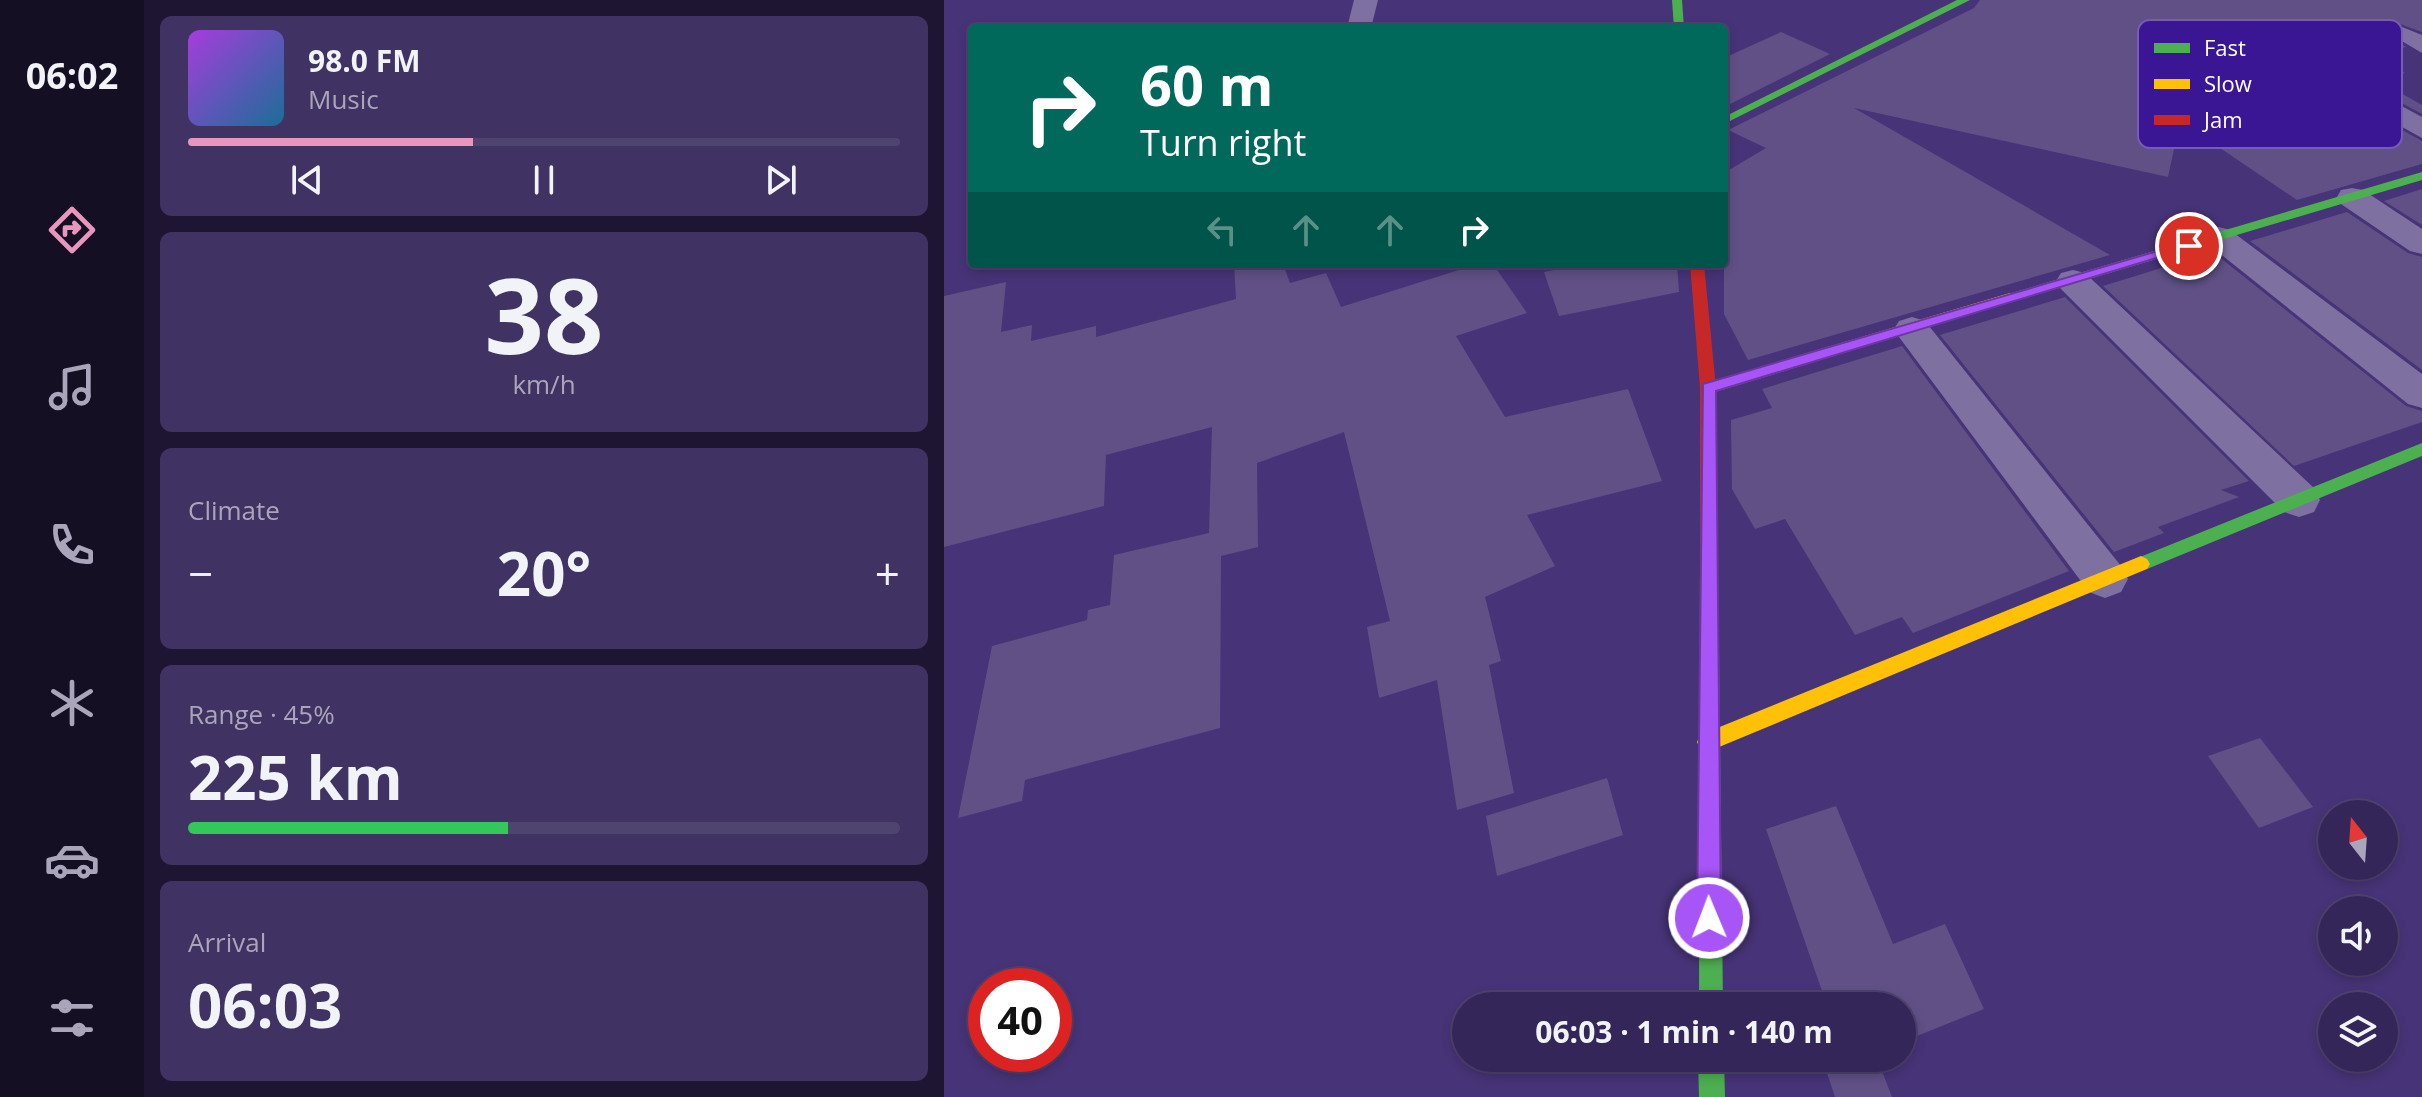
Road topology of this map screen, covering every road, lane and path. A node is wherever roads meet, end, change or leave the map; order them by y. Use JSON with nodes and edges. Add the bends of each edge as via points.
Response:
{"nodes":[{"id":1,"x":1366,"y":0,"type":"edge"},
{"id":2,"x":1677,"y":0,"type":"edge"},
{"id":3,"x":1965,"y":0,"type":"edge"},
{"id":4,"x":1360,"y":24,"type":"edge"},
{"id":5,"x":1679,"y":24,"type":"edge"},
{"id":6,"x":2402,"y":118,"type":"edge"},
{"id":7,"x":1728,"y":119,"type":"edge"},
{"id":8,"x":2422,"y":129,"type":"edge"},
{"id":9,"x":2422,"y":176,"type":"edge"},
{"id":10,"x":2352,"y":197,"type":"junction"},
{"id":11,"x":2219,"y":237,"type":"junction"},
{"id":12,"x":2422,"y":244,"type":"edge"},
{"id":13,"x":1697,"y":268,"type":"edge"},
{"id":14,"x":2073,"y":281,"type":"junction"},
{"id":15,"x":1912,"y":329,"type":"junction"},
{"id":16,"x":1708,"y":388,"type":"junction"},
{"id":17,"x":2422,"y":394,"type":"edge"},
{"id":18,"x":2422,"y":449,"type":"edge"},
{"id":19,"x":2299,"y":500,"type":"junction"},
{"id":20,"x":2105,"y":579,"type":"junction"},
{"id":21,"x":1707,"y":742,"type":"junction"},
{"id":22,"x":1711,"y":992,"type":"edge"},
{"id":23,"x":1711,"y":1072,"type":"edge"},
{"id":24,"x":1712,"y":1097,"type":"edge"}],
"edges":[{"from":1,"to":4,"type":"street"},
{"from":2,"to":5,"type":"street"},
{"from":3,"to":7,"type":"street"},
{"from":6,"to":8,"type":"street"},
{"from":9,"to":10,"type":"street"},
{"from":10,"to":11,"type":"street"},
{"from":10,"to":12,"type":"street"},
{"from":11,"to":14,"type":"street"},
{"from":11,"to":17,"type":"street"},
{"from":13,"to":16,"type":"street"},
{"from":14,"to":15,"type":"street"},
{"from":14,"to":19,"type":"street"},
{"from":15,"to":16,"type":"street"},
{"from":15,"to":20,"type":"street"},
{"from":16,"to":21,"type":"street"},
{"from":18,"to":19,"type":"street"},
{"from":19,"to":20,"type":"street"},
{"from":20,"to":21,"type":"street"},
{"from":21,"to":22,"type":"street"},
{"from":23,"to":24,"type":"street"}]}
